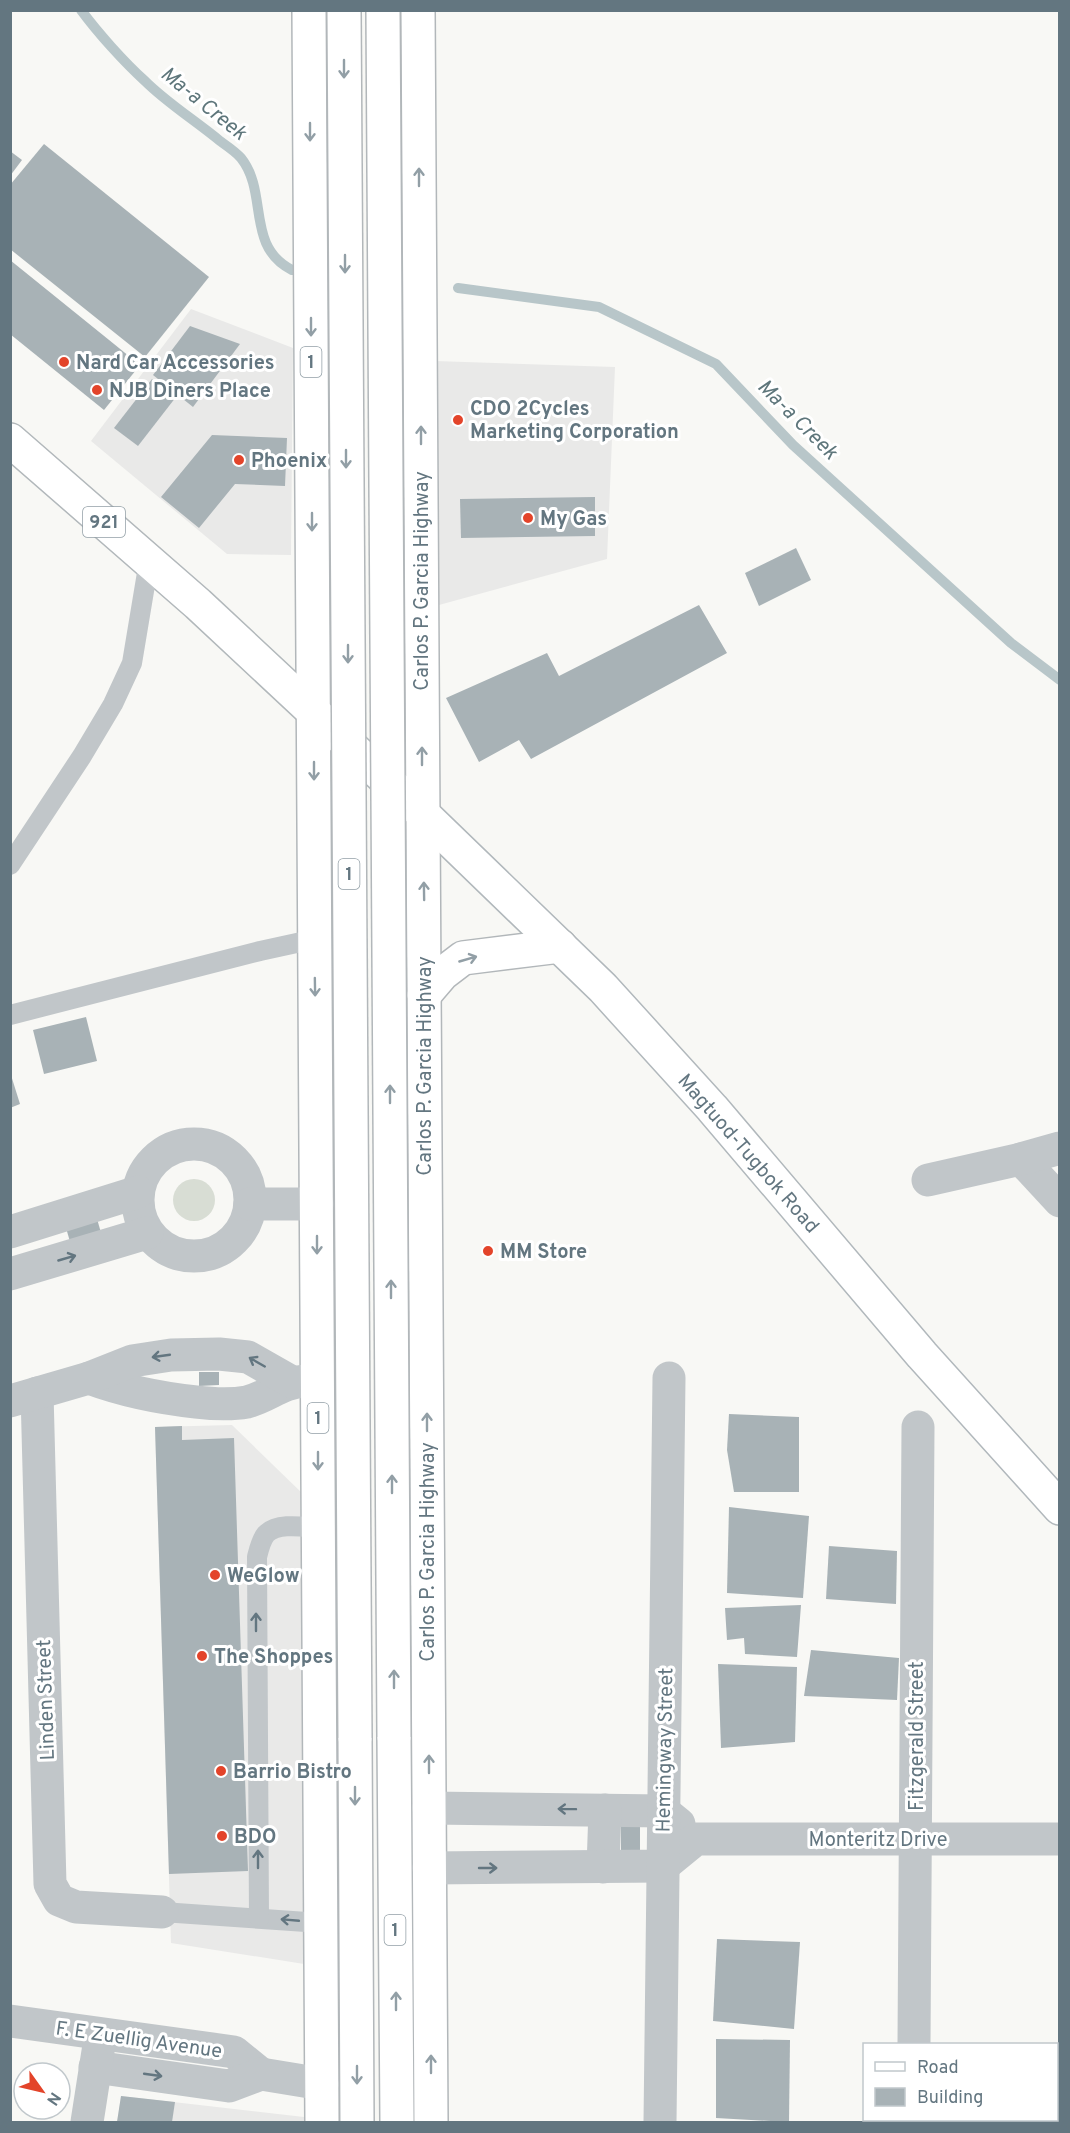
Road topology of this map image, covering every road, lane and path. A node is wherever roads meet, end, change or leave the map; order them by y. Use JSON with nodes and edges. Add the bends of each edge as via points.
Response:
{"nodes":[{"id":1,"x":344,"y":10,"type":"edge"},
{"id":2,"x":383,"y":10,"type":"edge"},
{"id":3,"x":418,"y":21,"type":"edge"},
{"id":4,"x":309,"y":22,"type":"edge"},
{"id":5,"x":419,"y":224,"type":"junction"},
{"id":6,"x":310,"y":226,"type":"junction"},
{"id":7,"x":420,"y":398,"type":"junction"},
{"id":8,"x":312,"y":400,"type":"junction"},
{"id":9,"x":10,"y":440,"type":"edge"},
{"id":10,"x":149,"y":561,"type":"junction"},
{"id":11,"x":421,"y":564,"type":"junction"},
{"id":12,"x":313,"y":565,"type":"junction"},
{"id":13,"x":314,"y":713,"type":"junction"},
{"id":14,"x":423,"y":814,"type":"junction"},
{"id":15,"x":10,"y":865,"type":"edge"},
{"id":16,"x":423,"y":938,"type":"junction"},
{"id":17,"x":315,"y":939,"type":"junction"},
{"id":18,"x":560,"y":946,"type":"junction"},
{"id":19,"x":424,"y":995,"type":"junction"},
{"id":20,"x":10,"y":1015,"type":"edge"},
{"id":21,"x":425,"y":1057,"type":"junction"},
{"id":22,"x":316,"y":1058,"type":"junction"},
{"id":23,"x":1059,"y":1148,"type":"edge"},
{"id":24,"x":1021,"y":1159,"type":"junction"},
{"id":25,"x":928,"y":1180,"type":"dead end"},
{"id":26,"x":138,"y":1192,"type":"junction"},
{"id":27,"x":1059,"y":1201,"type":"edge"},
{"id":28,"x":425,"y":1203,"type":"junction"},
{"id":29,"x":250,"y":1204,"type":"junction"},
{"id":30,"x":317,"y":1204,"type":"junction"},
{"id":31,"x":15,"y":1230,"type":"edge"},
{"id":32,"x":147,"y":1233,"type":"junction"},
{"id":33,"x":21,"y":1271,"type":"edge"},
{"id":34,"x":89,"y":1378,"type":"junction"},
{"id":35,"x":669,"y":1378,"type":"dead end"},
{"id":36,"x":426,"y":1380,"type":"junction"},
{"id":37,"x":304,"y":1382,"type":"junction"},
{"id":38,"x":24,"y":1397,"type":"edge"},
{"id":39,"x":918,"y":1426,"type":"dead end"},
{"id":40,"x":1059,"y":1508,"type":"edge"},
{"id":41,"x":319,"y":1528,"type":"junction"},
{"id":42,"x":428,"y":1644,"type":"junction"},
{"id":43,"x":319,"y":1646,"type":"junction"},
{"id":44,"x":429,"y":1808,"type":"junction"},
{"id":45,"x":604,"y":1810,"type":"junction"},
{"id":46,"x":663,"y":1811,"type":"junction"},
{"id":47,"x":696,"y":1839,"type":"junction"},
{"id":48,"x":915,"y":1839,"type":"junction"},
{"id":49,"x":1059,"y":1839,"type":"edge"},
{"id":50,"x":663,"y":1866,"type":"junction"},
{"id":51,"x":603,"y":1867,"type":"junction"},
{"id":52,"x":429,"y":1868,"type":"junction"},
{"id":53,"x":162,"y":1912,"type":"joint"},
{"id":54,"x":259,"y":1918,"type":"junction"},
{"id":55,"x":321,"y":1923,"type":"junction"},
{"id":56,"x":10,"y":2021,"type":"edge"},
{"id":57,"x":100,"y":2034,"type":"junction"},
{"id":58,"x":914,"y":2043,"type":"edge"},
{"id":59,"x":95,"y":2067,"type":"junction"},
{"id":60,"x":261,"y":2074,"type":"junction"},
{"id":61,"x":322,"y":2084,"type":"junction"},
{"id":62,"x":87,"y":2122,"type":"edge"},
{"id":63,"x":322,"y":2122,"type":"edge"},
{"id":64,"x":357,"y":2122,"type":"edge"},
{"id":65,"x":396,"y":2122,"type":"edge"},
{"id":66,"x":431,"y":2122,"type":"edge"},
{"id":67,"x":660,"y":2122,"type":"edge"}],
"edges":[{"from":1,"to":64,"type":"main road","number":"1","one_way":true,"bridge":true},
{"from":65,"to":2,"type":"main road","name":"Carlos P. Garcia Highway","number":"1","one_way":true,"bridge":true},
{"from":3,"to":4,"type":"main road"},
{"from":5,"to":3,"type":"main road","name":"Carlos P. Garcia Highway","number":"1","one_way":true},
{"from":4,"to":6,"type":"main road","number":"1","one_way":true},
{"from":5,"to":6,"type":"main road"},
{"from":5,"to":7,"type":"main road","name":"Carlos P. Garcia Highway","number":"1"},
{"from":6,"to":8,"type":"main road","number":"1","one_way":true},
{"from":7,"to":8,"type":"main road"},
{"from":11,"to":7,"type":"main road","name":"Carlos P. Garcia Highway","number":"1","one_way":true},
{"from":8,"to":12,"type":"main road","number":"1","one_way":true},
{"from":9,"to":10,"type":"main road","number":"921"},
{"from":10,"to":13,"type":"main road","number":"921"},
{"from":10,"to":15,"type":"lane","via":[[132,663],[82,756]]},
{"from":11,"to":12,"type":"main road"},
{"from":14,"to":11,"type":"main road","name":"Carlos P. Garcia Highway","number":"1","one_way":true},
{"from":12,"to":13,"type":"main road","number":"1"},
{"from":13,"to":14,"type":"main road","name":"Magtuod-Tugbok Road"},
{"from":13,"to":17,"type":"main road","number":"1","one_way":true},
{"from":16,"to":14,"type":"main road","name":"Carlos P. Garcia Highway","number":"1","one_way":true},
{"from":14,"to":18,"type":"main road","name":"Magtuod-Tugbok Road"},
{"from":16,"to":17,"type":"main road"},
{"from":16,"to":19,"type":"main road","name":"Carlos P. Garcia Highway","number":"1"},
{"from":17,"to":20,"type":"lane"},
{"from":17,"to":22,"type":"main road","number":"1","one_way":true},
{"from":19,"to":18,"type":"main road","one_way":true,"via":[[463,958]]},
{"from":18,"to":40,"type":"main road","name":"Magtuod-Tugbok Road","via":[[704,1100],[864,1289]]},
{"from":19,"to":21,"type":"main road","name":"Carlos P. Garcia Highway","number":"1"},
{"from":21,"to":22,"type":"main road"},
{"from":21,"to":28,"type":"main road","name":"Carlos P. Garcia Highway","number":"1"},
{"from":22,"to":30,"type":"main road","number":"1"},
{"from":23,"to":24,"type":"street"},
{"from":24,"to":25,"type":"street"},
{"from":24,"to":27,"type":"street"},
{"from":26,"to":29,"type":"street","via":[[144,1174],[172,1148],[190,1144],[210,1146],[241,1167],[249,1185]]},
{"from":26,"to":31,"type":"street"},
{"from":26,"to":32,"type":"street","via":[[141,1220]]},
{"from":28,"to":30,"type":"main road"},
{"from":28,"to":36,"type":"main road","name":"Carlos P. Garcia Highway","number":"1"},
{"from":29,"to":30,"type":"street"},
{"from":29,"to":32,"type":"street","via":[[246,1224],[235,1240],[218,1252],[180,1256],[161,1248]]},
{"from":30,"to":37,"type":"main road","number":"1","one_way":true},
{"from":31,"to":33,"type":"street"},
{"from":33,"to":32,"type":"street","one_way":true},
{"from":34,"to":37,"type":"street","via":[[127,1391],[218,1404],[248,1402]]},
{"from":37,"to":34,"type":"street","one_way":true,"via":[[248,1357],[219,1354],[150,1358]]},
{"from":34,"to":38,"type":"street"},
{"from":35,"to":46,"type":"street","name":"Hemingway Street"},
{"from":36,"to":37,"type":"main road"},
{"from":42,"to":36,"type":"main road","name":"Carlos P. Garcia Highway","number":"1","one_way":true},
{"from":37,"to":41,"type":"main road","number":"1","one_way":true},
{"from":38,"to":53,"type":"street","name":"Linden Street","via":[[50,1884],[60,1900],[76,1907]]},
{"from":39,"to":48,"type":"street","name":"Fitzgerald Street"},
{"from":41,"to":43,"type":"main road","number":"1"},
{"from":54,"to":41,"type":"lane","one_way":true,"via":[[257,1557],[266,1534],[273,1530]]},
{"from":42,"to":43,"type":"main road"},
{"from":44,"to":42,"type":"main road","name":"Carlos P. Garcia Highway","number":"1","one_way":true},
{"from":43,"to":55,"type":"main road","number":"1"},
{"from":45,"to":44,"type":"street","one_way":true},
{"from":44,"to":52,"type":"main road","name":"Carlos P. Garcia Highway","number":"1"},
{"from":45,"to":46,"type":"street"},
{"from":45,"to":51,"type":"street"},
{"from":46,"to":47,"type":"street"},
{"from":46,"to":50,"type":"street","name":"Hemingway Street"},
{"from":47,"to":48,"type":"street","name":"Monteritz Drive"},
{"from":47,"to":50,"type":"street"},
{"from":48,"to":49,"type":"street","name":"Monteritz Drive"},
{"from":48,"to":58,"type":"street","name":"Fitzgerald Street"},
{"from":50,"to":51,"type":"street"},
{"from":50,"to":67,"type":"street","name":"Hemingway Street"},
{"from":52,"to":51,"type":"street","one_way":true},
{"from":66,"to":52,"type":"main road","name":"Carlos P. Garcia Highway","number":"1","one_way":true},
{"from":53,"to":54,"type":"lane"},
{"from":55,"to":54,"type":"lane","one_way":true},
{"from":55,"to":61,"type":"main road","number":"1"},
{"from":56,"to":57,"type":"street","name":"F. E Zuellig Avenue"},
{"from":57,"to":59,"type":"street"},
{"from":57,"to":60,"type":"street","name":"F. E Zuellig Avenue","via":[[234,2052]]},
{"from":59,"to":60,"type":"street","name":"F. E Zuellig Avenue","one_way":true,"via":[[229,2086]]},
{"from":59,"to":62,"type":"street"},
{"from":60,"to":61,"type":"street","name":"F. E Zuellig Avenue"},
{"from":61,"to":63,"type":"main road","number":"1"}]}
